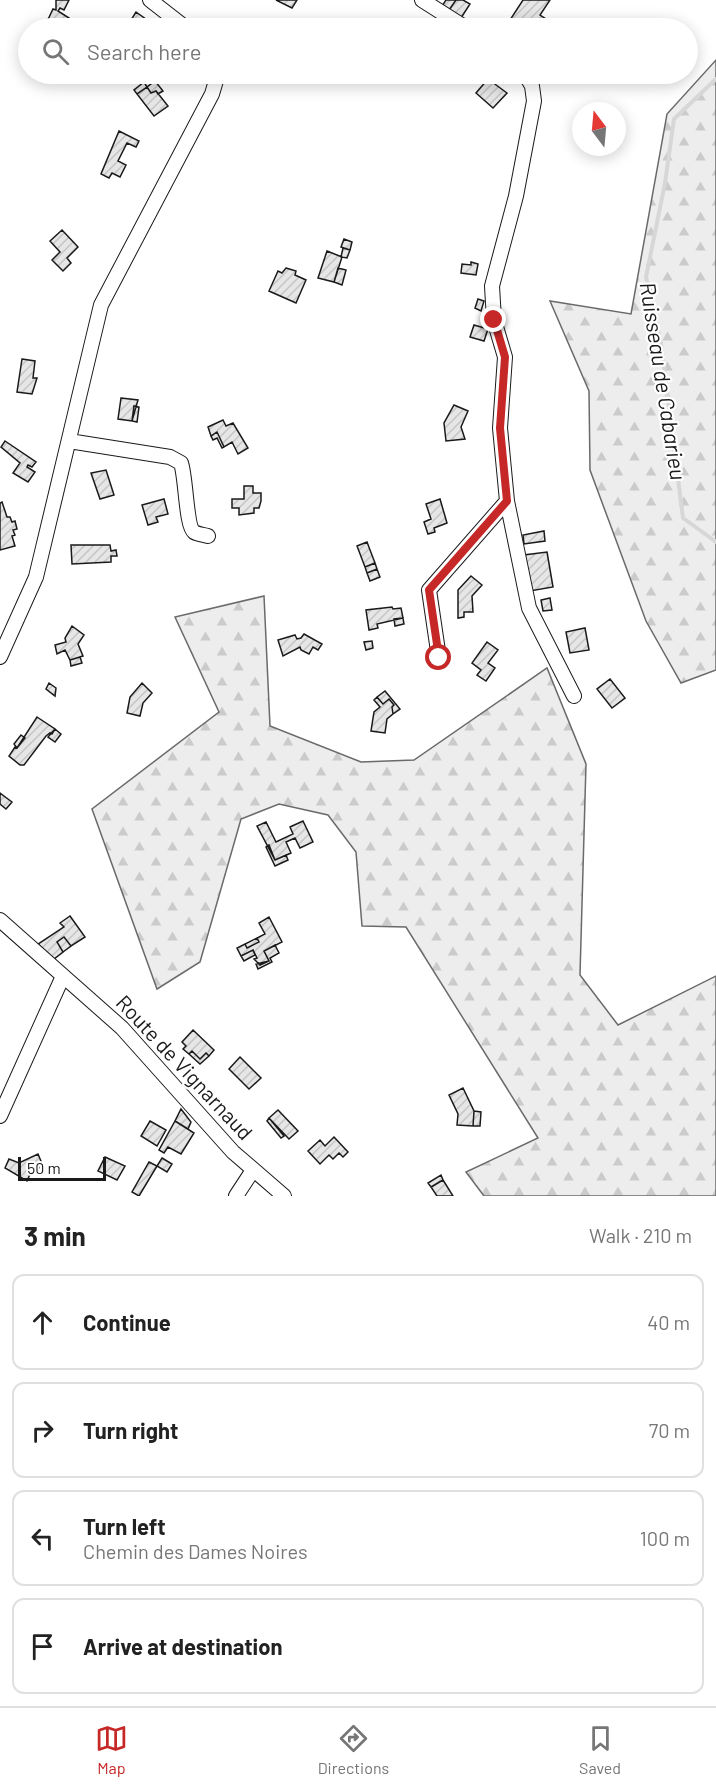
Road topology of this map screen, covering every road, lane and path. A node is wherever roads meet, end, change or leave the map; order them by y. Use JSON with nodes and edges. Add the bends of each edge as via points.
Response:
{"nodes":[{"id":1,"x":150,"y":0,"type":"edge"},
{"id":2,"x":422,"y":0,"type":"edge"},
{"id":3,"x":173,"y":18,"type":"edge"},
{"id":4,"x":450,"y":18,"type":"edge"},
{"id":5,"x":215,"y":84,"type":"edge"},
{"id":6,"x":531,"y":84,"type":"edge"},
{"id":7,"x":69,"y":441,"type":"junction"},
{"id":8,"x":507,"y":501,"type":"junction"},
{"id":9,"x":208,"y":536,"type":"dead end"},
{"id":10,"x":0,"y":657,"type":"edge"},
{"id":11,"x":439,"y":658,"type":"dead end"},
{"id":12,"x":574,"y":696,"type":"dead end"},
{"id":13,"x":0,"y":920,"type":"edge"},
{"id":14,"x":63,"y":976,"type":"junction"},
{"id":15,"x":0,"y":1116,"type":"edge"},
{"id":16,"x":253,"y":1170,"type":"junction"},
{"id":17,"x":236,"y":1196,"type":"edge"},
{"id":18,"x":284,"y":1196,"type":"edge"}],
"edges":[{"from":1,"to":3,"type":"street"},
{"from":2,"to":4,"type":"street"},
{"from":5,"to":7,"type":"street","via":[[101,305]]},
{"from":6,"to":8,"type":"street","via":[[534,101],[516,196],[492,286],[494,320],[505,357],[500,428]]},
{"from":7,"to":9,"type":"street","via":[[170,457],[181,463],[186,479],[188,523],[194,532]]},
{"from":7,"to":10,"type":"street","via":[[36,577]]},
{"from":8,"to":11,"type":"street","via":[[429,590]]},
{"from":8,"to":12,"type":"street","via":[[529,608]]},
{"from":13,"to":14,"type":"street","name":"Route de Vignarnaud"},
{"from":14,"to":15,"type":"street"},
{"from":14,"to":16,"type":"street","name":"Route de Vignarnaud","via":[[146,1052],[217,1135]]},
{"from":16,"to":17,"type":"street"},
{"from":16,"to":18,"type":"street","name":"Route de Vignarnaud"}]}
